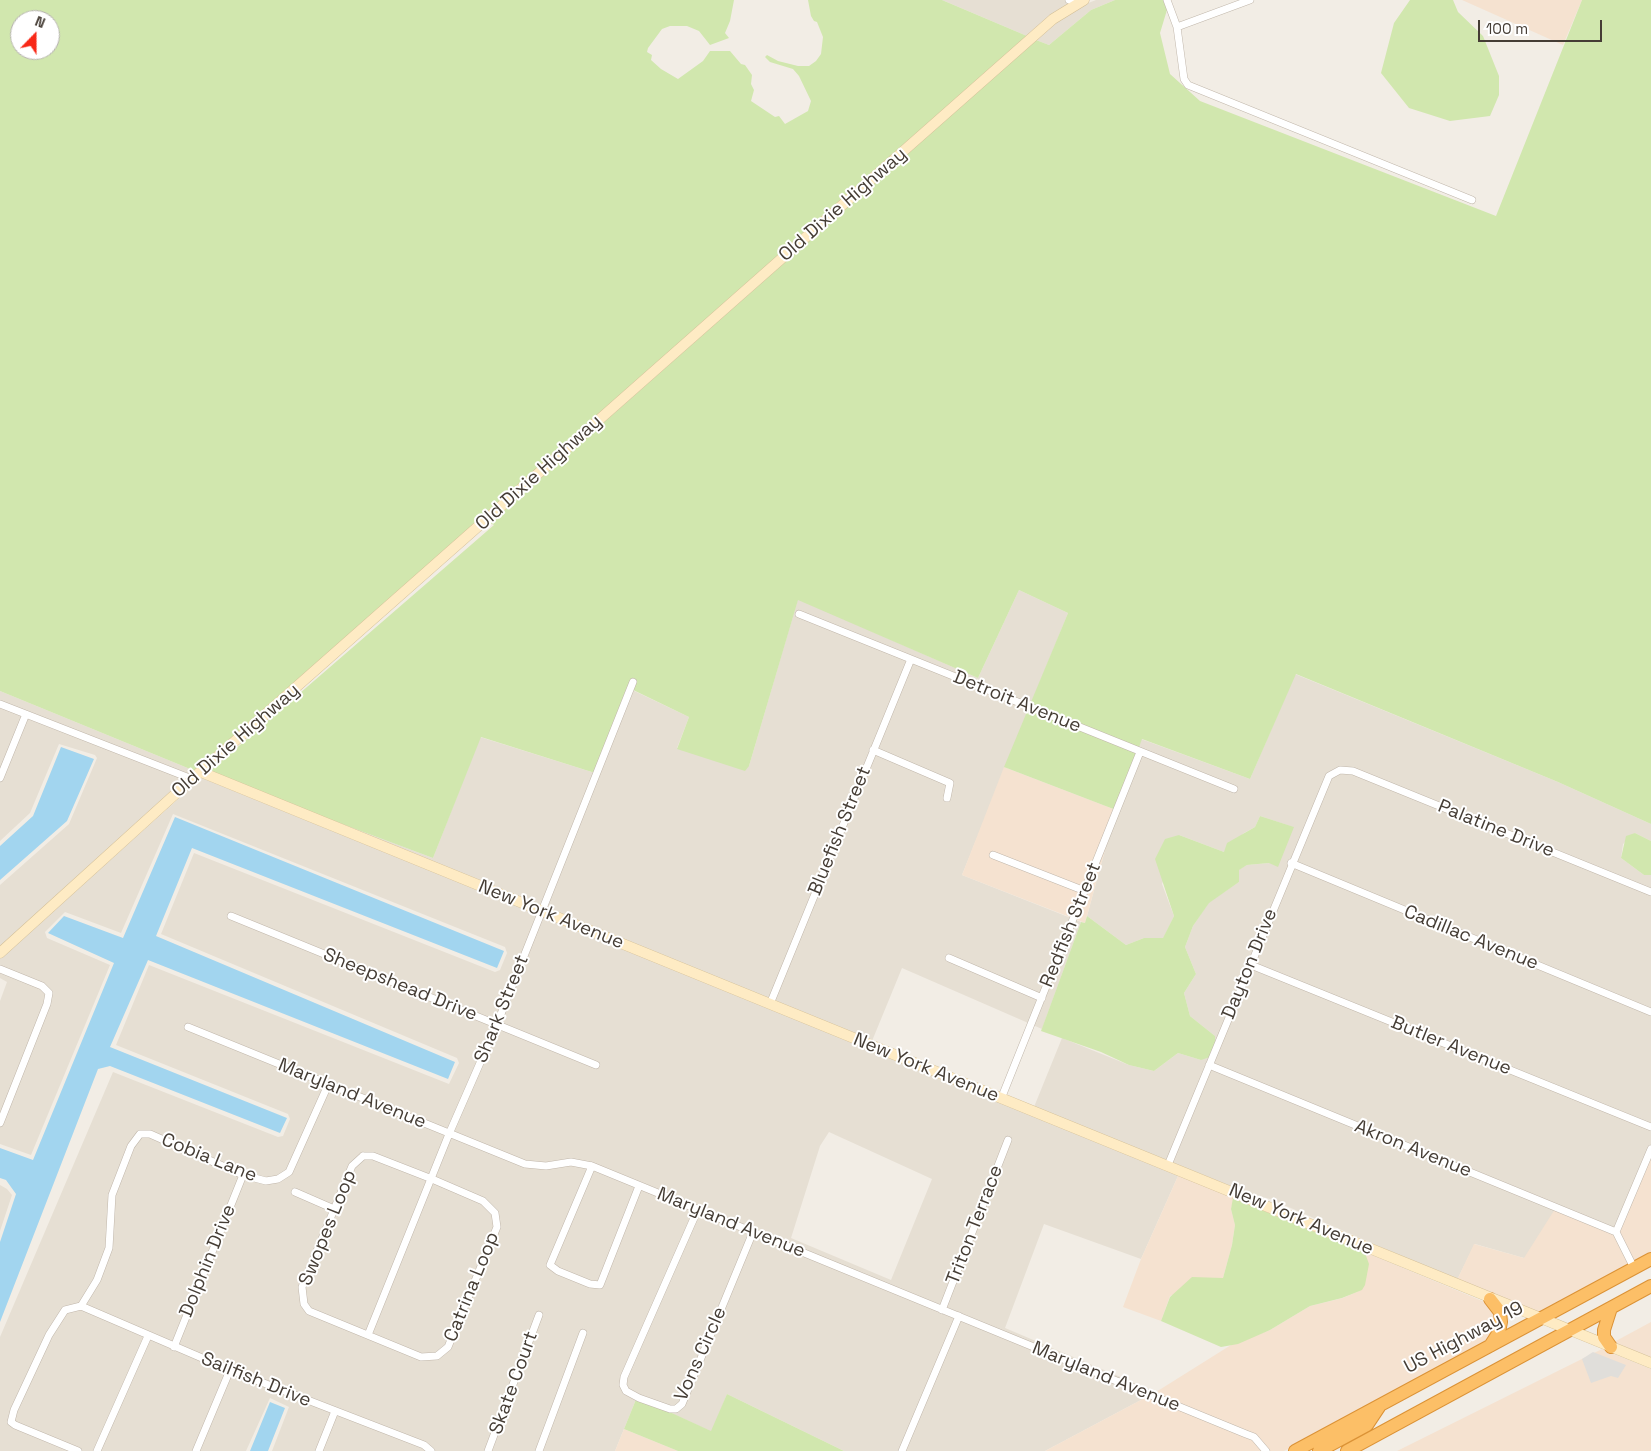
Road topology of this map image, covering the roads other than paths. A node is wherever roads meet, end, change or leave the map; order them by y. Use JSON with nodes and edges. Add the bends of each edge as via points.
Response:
{"nodes":[{"id":1,"x":1167,"y":0,"type":"edge"},
{"id":2,"x":1250,"y":0,"type":"edge"},
{"id":3,"x":1077,"y":1,"type":"edge"},
{"id":4,"x":1177,"y":27,"type":"junction"},
{"id":5,"x":1472,"y":200,"type":"dead end"},
{"id":6,"x":800,"y":614,"type":"dead end"},
{"id":7,"x":910,"y":659,"type":"junction"},
{"id":8,"x":633,"y":682,"type":"dead end"},
{"id":9,"x":0,"y":704,"type":"edge"},
{"id":10,"x":26,"y":714,"type":"junction"},
{"id":11,"x":873,"y":750,"type":"junction"},
{"id":12,"x":1140,"y":752,"type":"junction"},
{"id":13,"x":1340,"y":770,"type":"joint"},
{"id":14,"x":201,"y":772,"type":"junction"},
{"id":15,"x":0,"y":778,"type":"edge"},
{"id":16,"x":192,"y":779,"type":"junction"},
{"id":17,"x":1234,"y":789,"type":"dead end"},
{"id":18,"x":947,"y":798,"type":"dead end"},
{"id":19,"x":993,"y":855,"type":"dead end"},
{"id":20,"x":1291,"y":864,"type":"junction"},
{"id":21,"x":1085,"y":891,"type":"junction"},
{"id":22,"x":1651,"y":892,"type":"edge"},
{"id":23,"x":541,"y":912,"type":"junction"},
{"id":24,"x":232,"y":916,"type":"dead end"},
{"id":25,"x":0,"y":953,"type":"edge"},
{"id":26,"x":949,"y":958,"type":"dead end"},
{"id":27,"x":1251,"y":965,"type":"junction"},
{"id":28,"x":0,"y":969,"type":"edge"},
{"id":29,"x":1042,"y":998,"type":"junction"},
{"id":30,"x":770,"y":1004,"type":"junction"},
{"id":31,"x":1651,"y":1012,"type":"edge"},
{"id":32,"x":497,"y":1024,"type":"junction"},
{"id":33,"x":188,"y":1027,"type":"dead end"},
{"id":34,"x":596,"y":1065,"type":"dead end"},
{"id":35,"x":1210,"y":1065,"type":"junction"},
{"id":36,"x":328,"y":1085,"type":"junction"},
{"id":37,"x":1001,"y":1099,"type":"junction"},
{"id":38,"x":0,"y":1123,"type":"edge"},
{"id":39,"x":1651,"y":1127,"type":"edge"},
{"id":40,"x":449,"y":1134,"type":"junction"},
{"id":41,"x":1008,"y":1140,"type":"dead end"},
{"id":42,"x":1651,"y":1149,"type":"edge"},
{"id":43,"x":1168,"y":1165,"type":"junction"},
{"id":44,"x":592,"y":1166,"type":"junction"},
{"id":45,"x":243,"y":1175,"type":"junction"},
{"id":46,"x":432,"y":1179,"type":"junction"},
{"id":47,"x":639,"y":1186,"type":"junction"},
{"id":48,"x":295,"y":1192,"type":"dead end"},
{"id":49,"x":334,"y":1208,"type":"junction"},
{"id":50,"x":698,"y":1209,"type":"junction"},
{"id":51,"x":753,"y":1232,"type":"junction"},
{"id":52,"x":1616,"y":1232,"type":"junction"},
{"id":53,"x":1651,"y":1259,"type":"edge"},
{"id":54,"x":1634,"y":1268,"type":"junction"},
{"id":55,"x":1651,"y":1286,"type":"edge"},
{"id":56,"x":1490,"y":1299,"type":"junction"},
{"id":57,"x":81,"y":1306,"type":"junction"},
{"id":58,"x":1611,"y":1308,"type":"junction"},
{"id":59,"x":942,"y":1310,"type":"junction"},
{"id":60,"x":539,"y":1315,"type":"dead end"},
{"id":61,"x":959,"y":1316,"type":"junction"},
{"id":62,"x":1539,"y":1319,"type":"junction"},
{"id":63,"x":1569,"y":1330,"type":"junction"},
{"id":64,"x":583,"y":1333,"type":"dead end"},
{"id":65,"x":368,"y":1335,"type":"junction"},
{"id":66,"x":148,"y":1336,"type":"junction"},
{"id":67,"x":1490,"y":1346,"type":"junction"},
{"id":68,"x":174,"y":1347,"type":"junction"},
{"id":69,"x":1611,"y":1347,"type":"junction"},
{"id":70,"x":1651,"y":1363,"type":"edge"},
{"id":71,"x":230,"y":1370,"type":"junction"},
{"id":72,"x":1380,"y":1405,"type":"junction"},
{"id":73,"x":335,"y":1411,"type":"junction"},
{"id":74,"x":78,"y":1451,"type":"edge"},
{"id":75,"x":97,"y":1451,"type":"edge"},
{"id":76,"x":196,"y":1451,"type":"edge"},
{"id":77,"x":319,"y":1451,"type":"edge"},
{"id":78,"x":431,"y":1451,"type":"edge"},
{"id":79,"x":488,"y":1451,"type":"edge"},
{"id":80,"x":539,"y":1451,"type":"edge"},
{"id":81,"x":902,"y":1451,"type":"edge"},
{"id":82,"x":1266,"y":1451,"type":"edge"},
{"id":83,"x":1295,"y":1451,"type":"edge"},
{"id":84,"x":1319,"y":1451,"type":"edge"},
{"id":85,"x":1347,"y":1451,"type":"edge"}],
"edges":[{"from":1,"to":4,"type":"street"},
{"from":2,"to":4,"type":"street"},
{"from":3,"to":14,"type":"street","name":"Old Dixie Highway"},
{"from":4,"to":5,"type":"street","via":[[1184,80],[1188,85]]},
{"from":6,"to":7,"type":"street","name":"Detroit Avenue"},
{"from":7,"to":11,"type":"street","name":"Bluefish Street"},
{"from":7,"to":12,"type":"street","name":"Detroit Avenue"},
{"from":8,"to":23,"type":"street","name":"Shark Street"},
{"from":9,"to":10,"type":"street"},
{"from":10,"to":15,"type":"street"},
{"from":10,"to":16,"type":"street"},
{"from":11,"to":18,"type":"street","via":[[950,783]]},
{"from":11,"to":30,"type":"street","name":"Bluefish Street"},
{"from":12,"to":17,"type":"street","name":"Detroit Avenue"},
{"from":12,"to":21,"type":"street","name":"Redfish Street"},
{"from":13,"to":20,"type":"street","name":"Dayton Drive","via":[[1328,776]]},
{"from":13,"to":22,"type":"street","name":"Palatine Drive","via":[[1353,771]]},
{"from":14,"to":16,"type":"street","name":"Old Dixie Highway"},
{"from":14,"to":23,"type":"street","name":"New York Avenue"},
{"from":16,"to":25,"type":"street","name":"Old Dixie Highway"},
{"from":19,"to":21,"type":"street"},
{"from":20,"to":27,"type":"street","name":"Dayton Drive"},
{"from":20,"to":31,"type":"street","name":"Cadillac Avenue"},
{"from":21,"to":29,"type":"street","name":"Redfish Street"},
{"from":23,"to":30,"type":"street","name":"New York Avenue"},
{"from":23,"to":32,"type":"street","name":"Shark Street"},
{"from":24,"to":32,"type":"street","name":"Sheepshead Drive"},
{"from":26,"to":29,"type":"street"},
{"from":27,"to":35,"type":"street","name":"Dayton Drive"},
{"from":27,"to":39,"type":"street","name":"Butler Avenue"},
{"from":28,"to":38,"type":"street","via":[[42,986],[48,992],[47,1004]]},
{"from":29,"to":37,"type":"street","name":"Redfish Street"},
{"from":30,"to":37,"type":"street","name":"New York Avenue"},
{"from":32,"to":34,"type":"street","name":"Sheepshead Drive"},
{"from":32,"to":40,"type":"street","name":"Shark Street"},
{"from":33,"to":36,"type":"street","name":"Maryland Avenue"},
{"from":35,"to":43,"type":"street","name":"Dayton Drive"},
{"from":35,"to":52,"type":"street","name":"Akron Avenue"},
{"from":36,"to":40,"type":"street","name":"Maryland Avenue"},
{"from":36,"to":45,"type":"street","name":"Cobia Lane","via":[[289,1172],[278,1179],[266,1181]]},
{"from":37,"to":43,"type":"street","name":"New York Avenue"},
{"from":40,"to":44,"type":"street","name":"Maryland Avenue","via":[[525,1164],[546,1166],[571,1162]]},
{"from":40,"to":46,"type":"street","name":"Shark Street"},
{"from":41,"to":59,"type":"street","name":"Triton Terrace"},
{"from":42,"to":52,"type":"street"},
{"from":43,"to":56,"type":"street","name":"New York Avenue"},
{"from":44,"to":47,"type":"street","name":"Maryland Avenue"},
{"from":44,"to":47,"type":"street","via":[[550,1265],[558,1271],[600,1285]]},
{"from":45,"to":57,"type":"street","name":"Cobia Lane","via":[[150,1134],[140,1134],[131,1146],[112,1195],[110,1248],[98,1280]]},
{"from":45,"to":68,"type":"street","name":"Dolphin Drive"},
{"from":46,"to":49,"type":"street","name":"Swopes Loop","via":[[373,1156],[363,1156],[352,1166]]},
{"from":46,"to":65,"type":"street","name":"Shark Street"},
{"from":46,"to":65,"type":"street","name":"Catrina Loop","via":[[483,1201],[495,1213],[497,1220],[497,1227],[448,1347],[437,1356],[421,1356]]},
{"from":47,"to":50,"type":"street","name":"Maryland Avenue"},
{"from":48,"to":49,"type":"street"},
{"from":49,"to":65,"type":"street","name":"Swopes Loop","via":[[301,1295],[309,1310]]},
{"from":50,"to":51,"type":"street","name":"Maryland Avenue"},
{"from":50,"to":51,"type":"street","name":"Vons Circle","via":[[624,1376],[626,1391],[639,1398],[670,1409],[682,1404]]},
{"from":51,"to":59,"type":"street","name":"Maryland Avenue"},
{"from":52,"to":54,"type":"street"},
{"from":53,"to":54,"type":"highway","name":"US Highway 19"},
{"from":54,"to":62,"type":"highway","name":"US Highway 19"},
{"from":55,"to":58,"type":"highway"},
{"from":56,"to":62,"type":"street","name":"New York Avenue"},
{"from":56,"to":67,"type":"highway","via":[[1500,1312],[1501,1322]]},
{"from":57,"to":66,"type":"street","name":"Sailfish Drive"},
{"from":57,"to":74,"type":"street","via":[[64,1310],[49,1335],[11,1422]]},
{"from":58,"to":63,"type":"highway"},
{"from":58,"to":69,"type":"highway","via":[[1604,1337]]},
{"from":59,"to":61,"type":"street","name":"Maryland Avenue"},
{"from":60,"to":79,"type":"street","name":"Skate Court"},
{"from":61,"to":81,"type":"street"},
{"from":61,"to":82,"type":"street","name":"Maryland Avenue","via":[[1254,1437]]},
{"from":62,"to":63,"type":"street","name":"New York Avenue"},
{"from":62,"to":67,"type":"highway","name":"US Highway 19"},
{"from":63,"to":69,"type":"street","name":"New York Avenue"},
{"from":63,"to":85,"type":"highway"},
{"from":64,"to":80,"type":"street"},
{"from":66,"to":68,"type":"street","name":"Sailfish Drive"},
{"from":66,"to":75,"type":"street"},
{"from":67,"to":72,"type":"highway","name":"US Highway 19"},
{"from":68,"to":71,"type":"street","name":"Sailfish Drive"},
{"from":69,"to":70,"type":"street","name":"New York Avenue"},
{"from":71,"to":73,"type":"street","name":"Sailfish Drive"},
{"from":71,"to":76,"type":"street"},
{"from":72,"to":83,"type":"highway","name":"US Highway 19"},
{"from":72,"to":84,"type":"highway","via":[[1368,1425]]},
{"from":73,"to":77,"type":"street"},
{"from":73,"to":78,"type":"street","name":"Sailfish Drive","via":[[424,1445]]}]}
